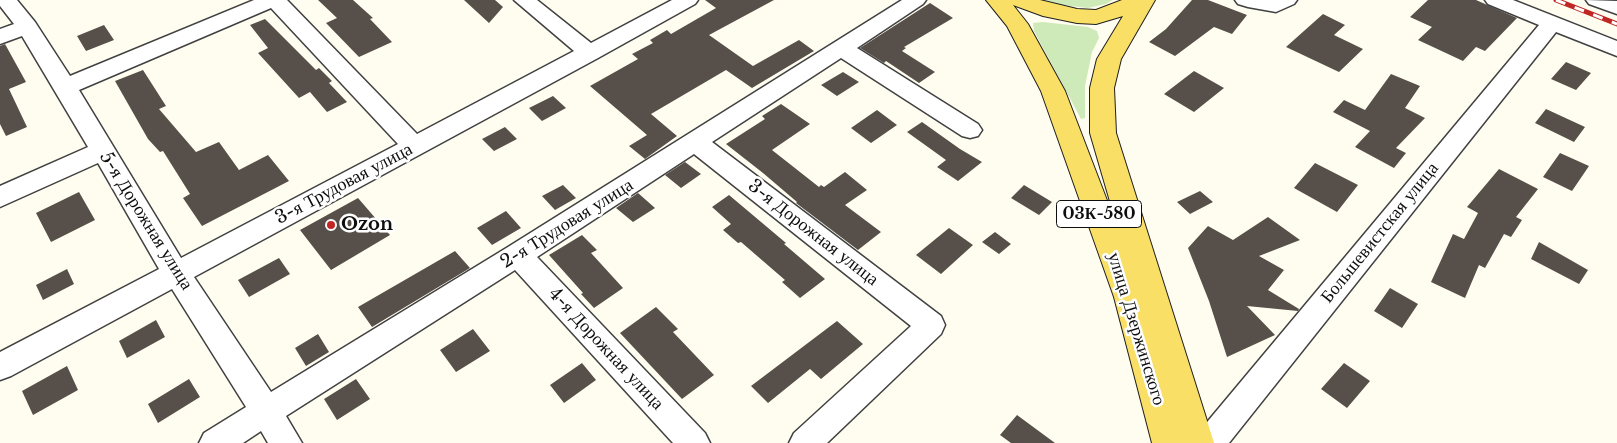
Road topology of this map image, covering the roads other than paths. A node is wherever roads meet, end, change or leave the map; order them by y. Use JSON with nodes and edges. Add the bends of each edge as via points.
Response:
{"nodes":[{"id":1,"x":6,"y":0,"type":"edge"},
{"id":2,"x":274,"y":0,"type":"edge"},
{"id":3,"x":524,"y":0,"type":"edge"},
{"id":4,"x":688,"y":0,"type":"edge"},
{"id":5,"x":916,"y":0,"type":"edge"},
{"id":6,"x":997,"y":0,"type":"edge"},
{"id":7,"x":1019,"y":0,"type":"edge"},
{"id":8,"x":1142,"y":0,"type":"edge"},
{"id":9,"x":1245,"y":0,"type":"edge"},
{"id":10,"x":1287,"y":0,"type":"edge"},
{"id":11,"x":1495,"y":0,"type":"edge"},
{"id":12,"x":1596,"y":0,"type":"edge"},
{"id":13,"x":1617,"y":8,"type":"edge"},
{"id":14,"x":1552,"y":23,"type":"junction"},
{"id":15,"x":27,"y":27,"type":"junction"},
{"id":16,"x":0,"y":37,"type":"edge"},
{"id":17,"x":840,"y":48,"type":"junction"},
{"id":18,"x":1617,"y":49,"type":"edge"},
{"id":19,"x":590,"y":52,"type":"junction"},
{"id":20,"x":65,"y":87,"type":"junction"},
{"id":21,"x":970,"y":130,"type":"dead end"},
{"id":22,"x":696,"y":142,"type":"junction"},
{"id":23,"x":414,"y":146,"type":"junction"},
{"id":24,"x":101,"y":151,"type":"junction"},
{"id":25,"x":0,"y":197,"type":"edge"},
{"id":26,"x":518,"y":255,"type":"junction"},
{"id":27,"x":176,"y":274,"type":"junction"},
{"id":28,"x":0,"y":367,"type":"edge"},
{"id":29,"x":265,"y":411,"type":"junction"},
{"id":30,"x":215,"y":443,"type":"edge"},
{"id":31,"x":286,"y":443,"type":"edge"},
{"id":32,"x":694,"y":443,"type":"edge"},
{"id":33,"x":805,"y":443,"type":"edge"},
{"id":34,"x":1169,"y":443,"type":"edge"},
{"id":35,"x":1197,"y":443,"type":"edge"},
{"id":36,"x":1209,"y":443,"type":"edge"}],
"edges":[{"from":1,"to":15,"type":"street","name":"5-я Дорожная улица"},
{"from":2,"to":20,"type":"street"},
{"from":2,"to":23,"type":"street"},
{"from":3,"to":19,"type":"street"},
{"from":4,"to":19,"type":"street","name":"3-я Трудовая улица"},
{"from":5,"to":17,"type":"street","name":"2-я Трудовая улица"},
{"from":6,"to":34,"type":"main road","name":"улица Дзержинского","number":"03К-580","via":[[1017,24],[1053,91],[1084,170],[1129,297]]},
{"from":7,"to":8,"type":"main road","via":[[1051,11],[1096,17]]},
{"from":8,"to":35,"type":"main road","name":"улица Дзержинского","number":"03К-580","via":[[1110,59],[1102,88],[1103,134]]},
{"from":9,"to":10,"type":"street","via":[[1276,6]]},
{"from":11,"to":14,"type":"street"},
{"from":12,"to":13,"type":"street"},
{"from":14,"to":18,"type":"street"},
{"from":14,"to":36,"type":"street","name":"Большевистская улица"},
{"from":15,"to":16,"type":"street"},
{"from":15,"to":20,"type":"street","name":"5-я Дорожная улица"},
{"from":17,"to":21,"type":"street"},
{"from":17,"to":22,"type":"street","name":"2-я Трудовая улица"},
{"from":19,"to":23,"type":"street","name":"3-я Трудовая улица"},
{"from":20,"to":24,"type":"street","name":"5-я Дорожная улица"},
{"from":22,"to":26,"type":"street","name":"2-я Трудовая улица"},
{"from":22,"to":33,"type":"street","name":"3-я Дорожная улица","via":[[931,324]]},
{"from":23,"to":27,"type":"street","name":"3-я Трудовая улица"},
{"from":24,"to":25,"type":"street"},
{"from":24,"to":27,"type":"street","name":"5-я Дорожная улица"},
{"from":26,"to":29,"type":"street","name":"2-я Трудовая улица"},
{"from":26,"to":32,"type":"street","name":"4-я Дорожная улица"},
{"from":27,"to":28,"type":"street","name":"3-я Трудовая улица"},
{"from":27,"to":29,"type":"street","name":"5-я Дорожная улица"},
{"from":29,"to":30,"type":"street","name":"2-я Трудовая улица"},
{"from":29,"to":31,"type":"street","name":"5-я Дорожная улица"}]}
